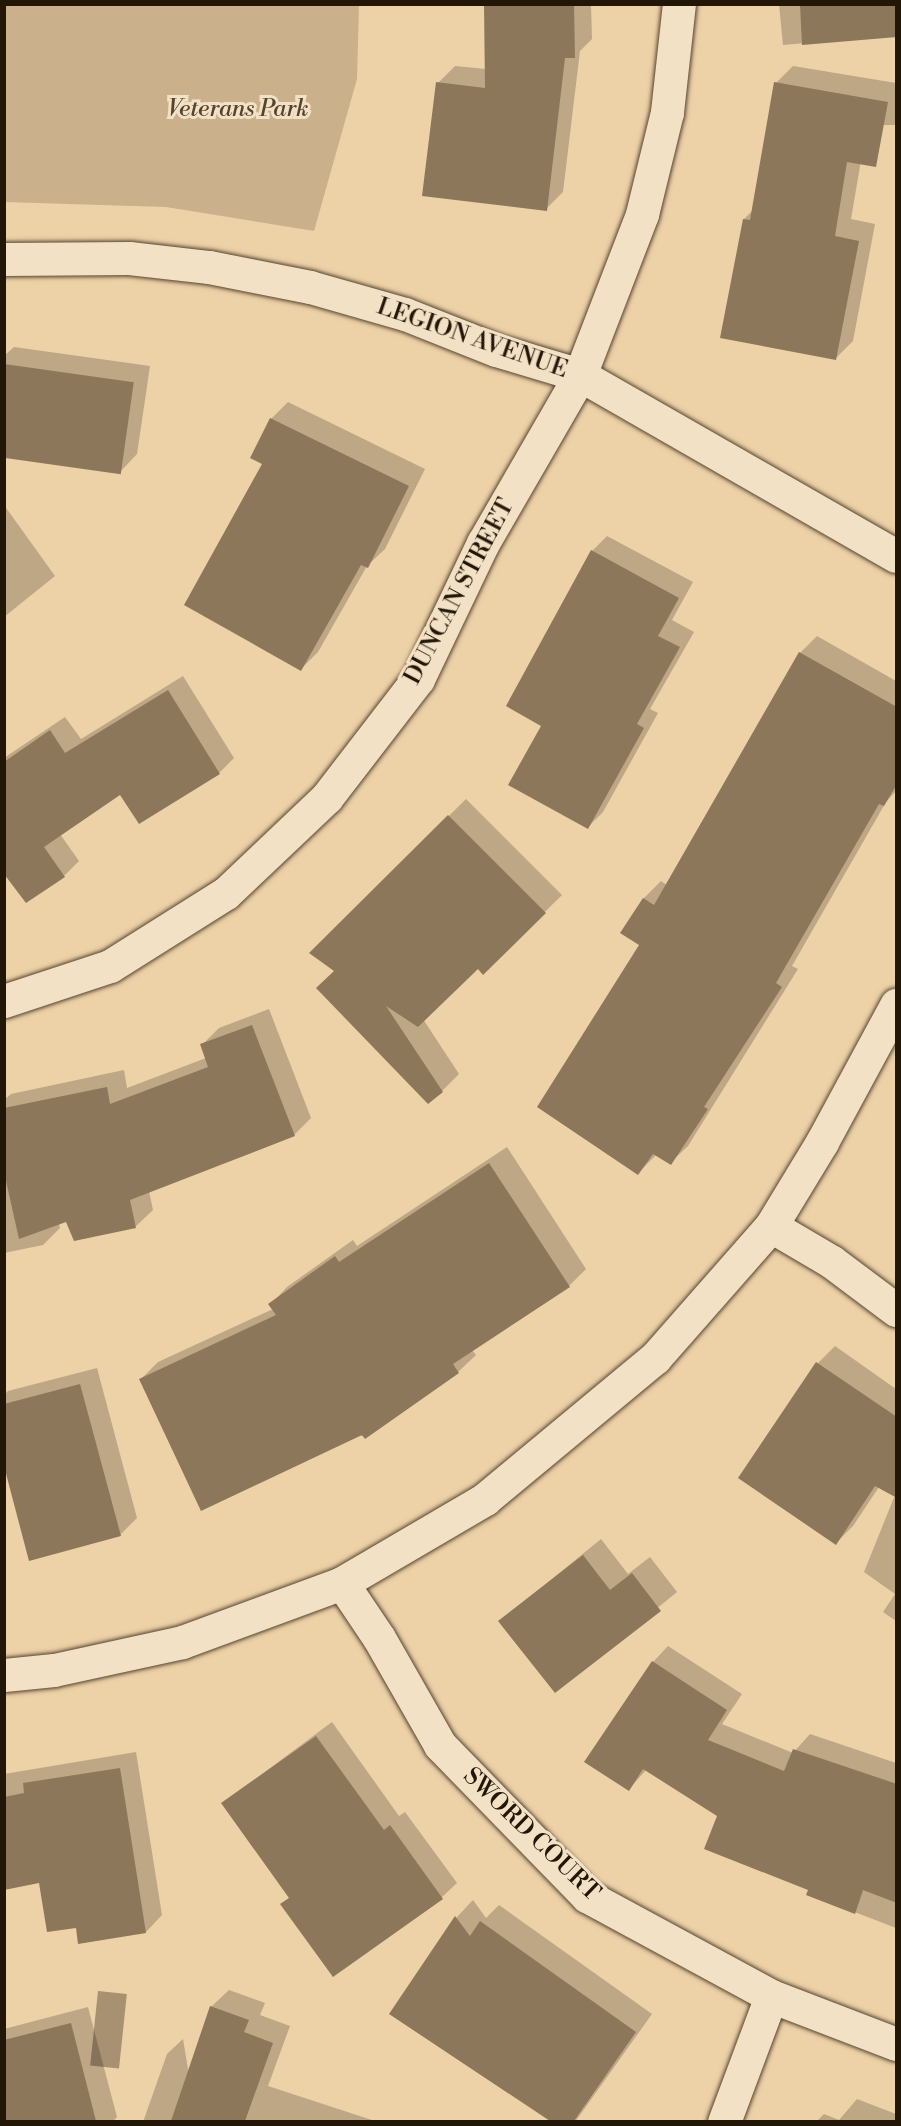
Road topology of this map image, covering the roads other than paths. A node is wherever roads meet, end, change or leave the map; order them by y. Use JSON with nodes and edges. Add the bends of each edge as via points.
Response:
{"nodes":[{"id":1,"x":678,"y":4,"type":"edge"},
{"id":2,"x":4,"y":259,"type":"edge"},
{"id":3,"x":580,"y":375,"type":"junction"},
{"id":4,"x":897,"y":556,"type":"edge"},
{"id":5,"x":4,"y":1001,"type":"edge"},
{"id":6,"x":897,"y":1005,"type":"edge"},
{"id":7,"x":771,"y":1226,"type":"junction"},
{"id":8,"x":897,"y":1310,"type":"edge"},
{"id":9,"x":342,"y":1583,"type":"junction"},
{"id":10,"x":4,"y":1675,"type":"edge"},
{"id":11,"x":771,"y":1996,"type":"junction"},
{"id":12,"x":897,"y":2044,"type":"edge"},
{"id":13,"x":724,"y":2121,"type":"edge"}],
"edges":[{"from":1,"to":3,"type":"street","name":"DUNCAN STREET","via":[[667,112],[642,214]]},
{"from":2,"to":3,"type":"street","name":"LEGION AVENUE","via":[[129,258],[209,267],[310,287],[405,314],[496,350]]},
{"from":3,"to":4,"type":"street","name":"LEGION AVENUE"},
{"from":3,"to":5,"type":"street","name":"DUNCAN STREET","via":[[483,543],[418,679],[327,797],[226,894],[110,966]]},
{"from":6,"to":7,"type":"street"},
{"from":7,"to":8,"type":"street","via":[[832,1262]]},
{"from":7,"to":9,"type":"street","via":[[655,1359],[485,1499]]},
{"from":9,"to":10,"type":"street","via":[[182,1642],[54,1670]]},
{"from":9,"to":11,"type":"street","name":"SWORD COURT","via":[[379,1638],[440,1745],[587,1896]]},
{"from":11,"to":12,"type":"street","name":"SWORD COURT"},
{"from":11,"to":13,"type":"street"}]}
